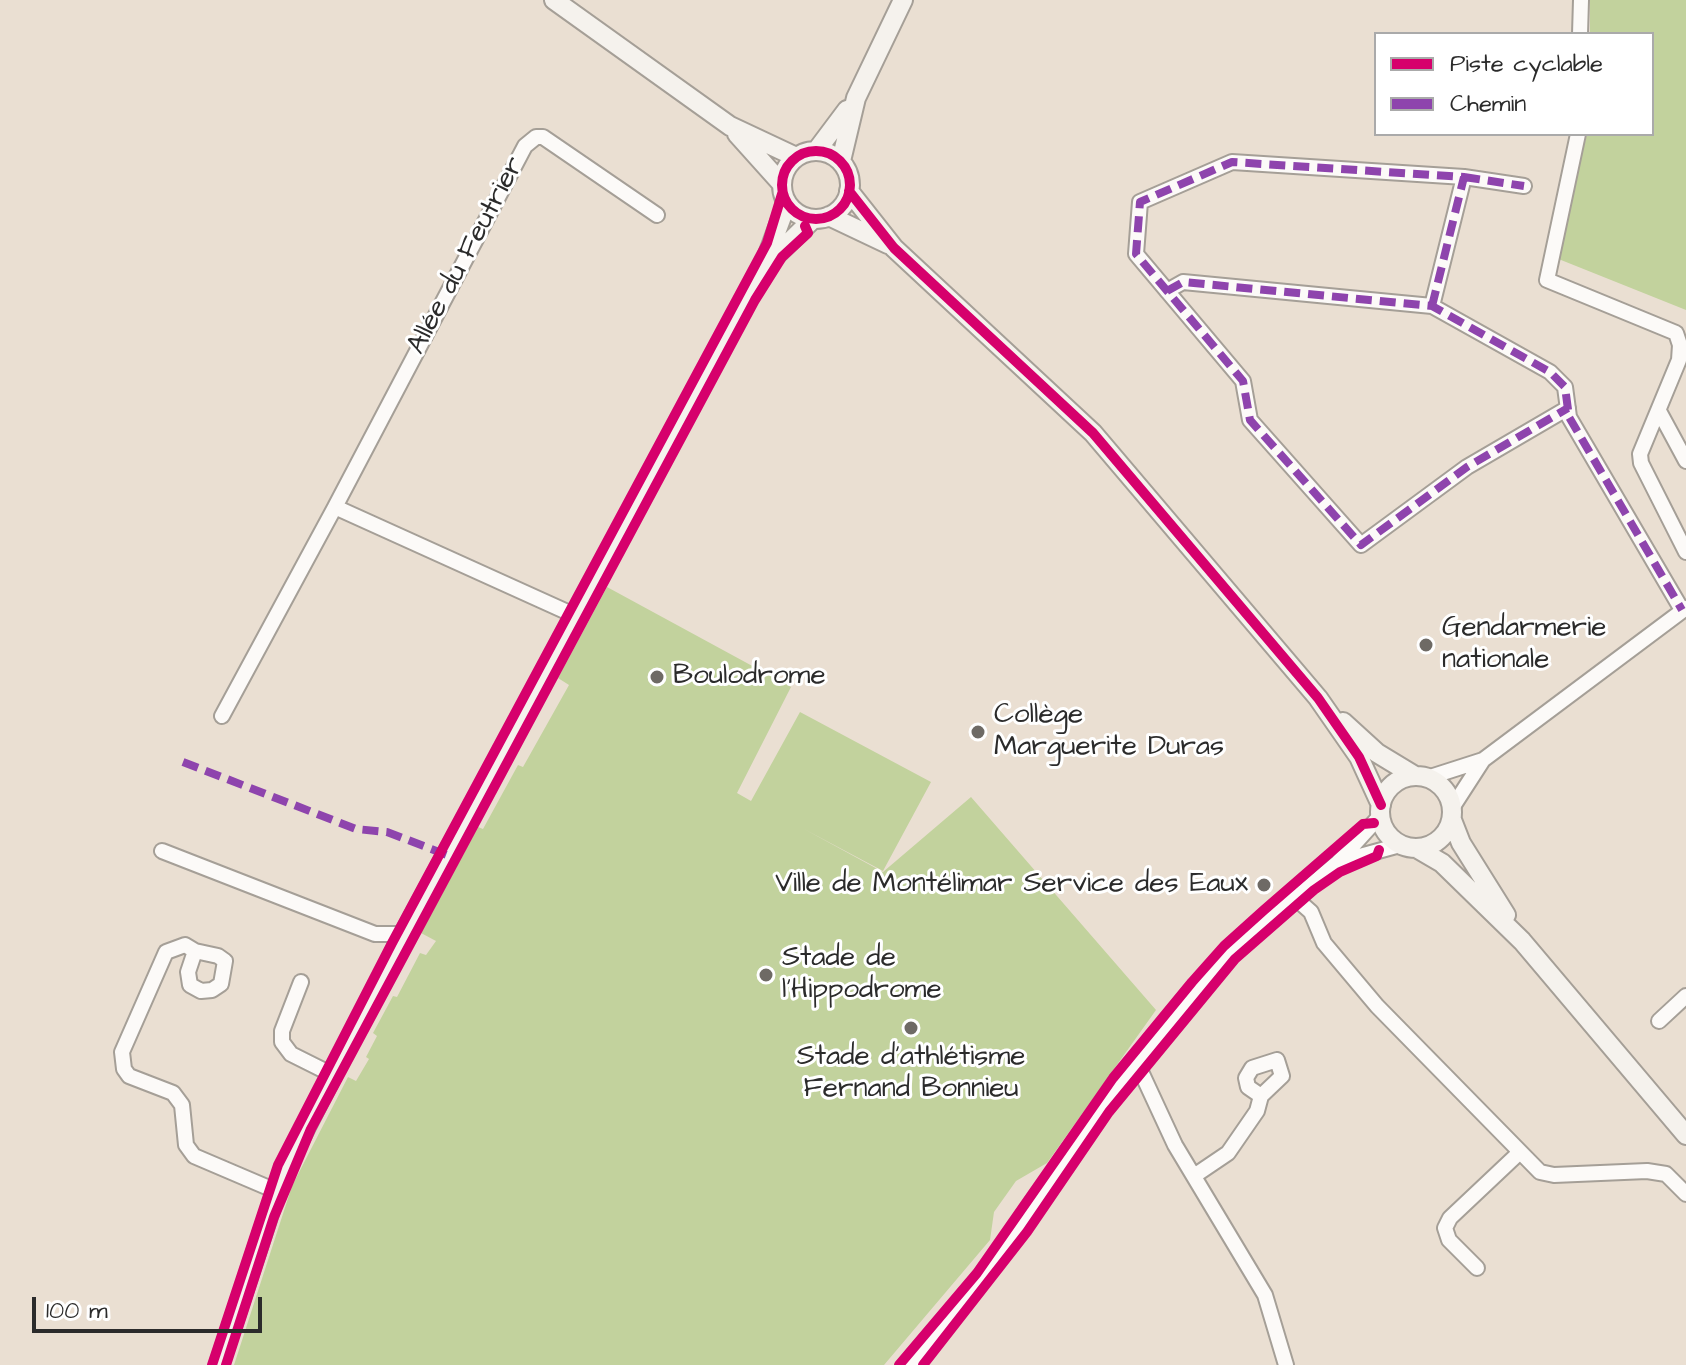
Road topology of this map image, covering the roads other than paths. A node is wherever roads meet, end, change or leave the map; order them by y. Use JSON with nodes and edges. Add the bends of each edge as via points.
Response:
{"nodes":[{"id":1,"x":554,"y":0,"type":"edge"},
{"id":2,"x":903,"y":0,"type":"edge"},
{"id":3,"x":1581,"y":0,"type":"edge"},
{"id":4,"x":1580,"y":32,"type":"edge"},
{"id":5,"x":856,"y":98,"type":"junction"},
{"id":6,"x":730,"y":126,"type":"junction"},
{"id":7,"x":1578,"y":136,"type":"edge"},
{"id":8,"x":817,"y":150,"type":"junction"},
{"id":9,"x":796,"y":157,"type":"junction"},
{"id":10,"x":841,"y":161,"type":"junction"},
{"id":11,"x":1464,"y":177,"type":"junction"},
{"id":12,"x":781,"y":183,"type":"junction"},
{"id":13,"x":1524,"y":186,"type":"dead end"},
{"id":14,"x":849,"y":191,"type":"junction"},
{"id":15,"x":787,"y":203,"type":"junction"},
{"id":16,"x":657,"y":215,"type":"dead end"},
{"id":17,"x":821,"y":218,"type":"junction"},
{"id":18,"x":894,"y":248,"type":"junction"},
{"id":19,"x":763,"y":268,"type":"junction"},
{"id":20,"x":1167,"y":291,"type":"junction"},
{"id":21,"x":1432,"y":306,"type":"junction"},
{"id":22,"x":1568,"y":408,"type":"junction"},
{"id":23,"x":1659,"y":411,"type":"junction"},
{"id":24,"x":1686,"y":461,"type":"edge"},
{"id":25,"x":335,"y":507,"type":"junction"},
{"id":26,"x":1686,"y":552,"type":"edge"},
{"id":27,"x":1681,"y":612,"type":"edge"},
{"id":28,"x":576,"y":616,"type":"junction"},
{"id":29,"x":1686,"y":629,"type":"edge"},
{"id":30,"x":1318,"y":698,"type":"junction"},
{"id":31,"x":222,"y":716,"type":"dead end"},
{"id":32,"x":1483,"y":760,"type":"junction"},
{"id":33,"x":1421,"y":777,"type":"junction"},
{"id":34,"x":1380,"y":810,"type":"junction"},
{"id":35,"x":1452,"y":814,"type":"junction"},
{"id":36,"x":1409,"y":847,"type":"junction"},
{"id":37,"x":162,"y":851,"type":"dead end"},
{"id":38,"x":1338,"y":862,"type":"junction"},
{"id":39,"x":1294,"y":897,"type":"junction"},
{"id":40,"x":404,"y":934,"type":"junction"},
{"id":41,"x":1522,"y":941,"type":"junction"},
{"id":42,"x":195,"y":951,"type":"dead end"},
{"id":43,"x":301,"y":982,"type":"dead end"},
{"id":44,"x":1686,"y":996,"type":"edge"},
{"id":45,"x":1659,"y":1021,"type":"dead end"},
{"id":46,"x":1137,"y":1063,"type":"junction"},
{"id":47,"x":331,"y":1074,"type":"junction"},
{"id":48,"x":1261,"y":1096,"type":"dead end"},
{"id":49,"x":1686,"y":1135,"type":"edge"},
{"id":50,"x":1520,"y":1152,"type":"junction"},
{"id":51,"x":1194,"y":1176,"type":"junction"},
{"id":52,"x":276,"y":1191,"type":"junction"},
{"id":53,"x":1686,"y":1194,"type":"edge"},
{"id":54,"x":1477,"y":1268,"type":"dead end"},
{"id":55,"x":219,"y":1365,"type":"edge"},
{"id":56,"x":910,"y":1365,"type":"edge"},
{"id":57,"x":1286,"y":1365,"type":"edge"}],
"edges":[{"from":1,"to":6,"type":"main road"},
{"from":2,"to":5,"type":"main road"},
{"from":3,"to":4,"type":"street"},
{"from":5,"to":8,"type":"main road"},
{"from":5,"to":10,"type":"main road"},
{"from":6,"to":9,"type":"main road"},
{"from":6,"to":12,"type":"main road"},
{"from":7,"to":23,"type":"street","via":[[1547,280],[1676,333],[1679,360]]},
{"from":8,"to":9,"type":"main road"},
{"from":8,"to":10,"type":"main road"},
{"from":9,"to":12,"type":"main road"},
{"from":10,"to":14,"type":"main road"},
{"from":11,"to":13,"type":"street"},
{"from":11,"to":20,"type":"street","via":[[1232,162],[1140,202],[1136,254]]},
{"from":11,"to":21,"type":"street"},
{"from":12,"to":15,"type":"main road"},
{"from":14,"to":17,"type":"main road","via":[[839,211]]},
{"from":14,"to":18,"type":"main road"},
{"from":15,"to":17,"type":"main road","via":[[802,217]]},
{"from":15,"to":19,"type":"main road"},
{"from":16,"to":25,"type":"street","name":"Allée du Feutrier","via":[[543,137],[525,146]]},
{"from":17,"to":18,"type":"main road"},
{"from":17,"to":19,"type":"main road"},
{"from":18,"to":30,"type":"main road","via":[[1093,433]]},
{"from":19,"to":28,"type":"main road"},
{"from":20,"to":21,"type":"street","via":[[1183,282]]},
{"from":20,"to":22,"type":"street","via":[[1243,381],[1250,420],[1361,545],[1467,467]]},
{"from":21,"to":22,"type":"street","via":[[1550,372],[1565,387]]},
{"from":22,"to":27,"type":"street"},
{"from":23,"to":24,"type":"street"},
{"from":23,"to":26,"type":"street","via":[[1642,446],[1641,463]]},
{"from":25,"to":28,"type":"street"},
{"from":25,"to":31,"type":"street","name":"Allée du Feutrier"},
{"from":27,"to":29,"type":"street"},
{"from":27,"to":32,"type":"street"},
{"from":28,"to":40,"type":"main road"},
{"from":30,"to":33,"type":"main road","via":[[1377,753]]},
{"from":30,"to":34,"type":"main road","via":[[1359,757]]},
{"from":32,"to":33,"type":"street"},
{"from":32,"to":35,"type":"street"},
{"from":33,"to":34,"type":"main road","via":[[1393,784]]},
{"from":33,"to":35,"type":"main road","via":[[1444,789]]},
{"from":34,"to":36,"type":"main road","via":[[1383,828]]},
{"from":34,"to":38,"type":"street"},
{"from":35,"to":36,"type":"main road","via":[[1443,837]]},
{"from":35,"to":41,"type":"main road","via":[[1468,854]]},
{"from":36,"to":38,"type":"street"},
{"from":36,"to":41,"type":"main road","via":[[1442,863]]},
{"from":37,"to":40,"type":"street","via":[[375,934]]},
{"from":38,"to":39,"type":"street"},
{"from":39,"to":46,"type":"street","via":[[1233,950]]},
{"from":39,"to":50,"type":"street","via":[[1311,912],[1324,943],[1377,1006]]},
{"from":40,"to":47,"type":"main road"},
{"from":41,"to":49,"type":"main road"},
{"from":42,"to":52,"type":"street","via":[[185,945],[166,952],[122,1052],[124,1069],[129,1076],[173,1093],[182,1105],[186,1145],[194,1156]]},
{"from":43,"to":47,"type":"street","via":[[282,1042],[291,1054]]},
{"from":44,"to":45,"type":"street"},
{"from":46,"to":51,"type":"street"},
{"from":46,"to":56,"type":"street","via":[[974,1291]]},
{"from":47,"to":52,"type":"main road"},
{"from":48,"to":51,"type":"street","via":[[1257,1111],[1228,1153]]},
{"from":50,"to":53,"type":"street","via":[[1540,1172],[1647,1171],[1666,1174]]},
{"from":50,"to":54,"type":"street","via":[[1445,1228],[1449,1240]]},
{"from":51,"to":57,"type":"street","via":[[1265,1295]]},
{"from":52,"to":55,"type":"main road"}]}
